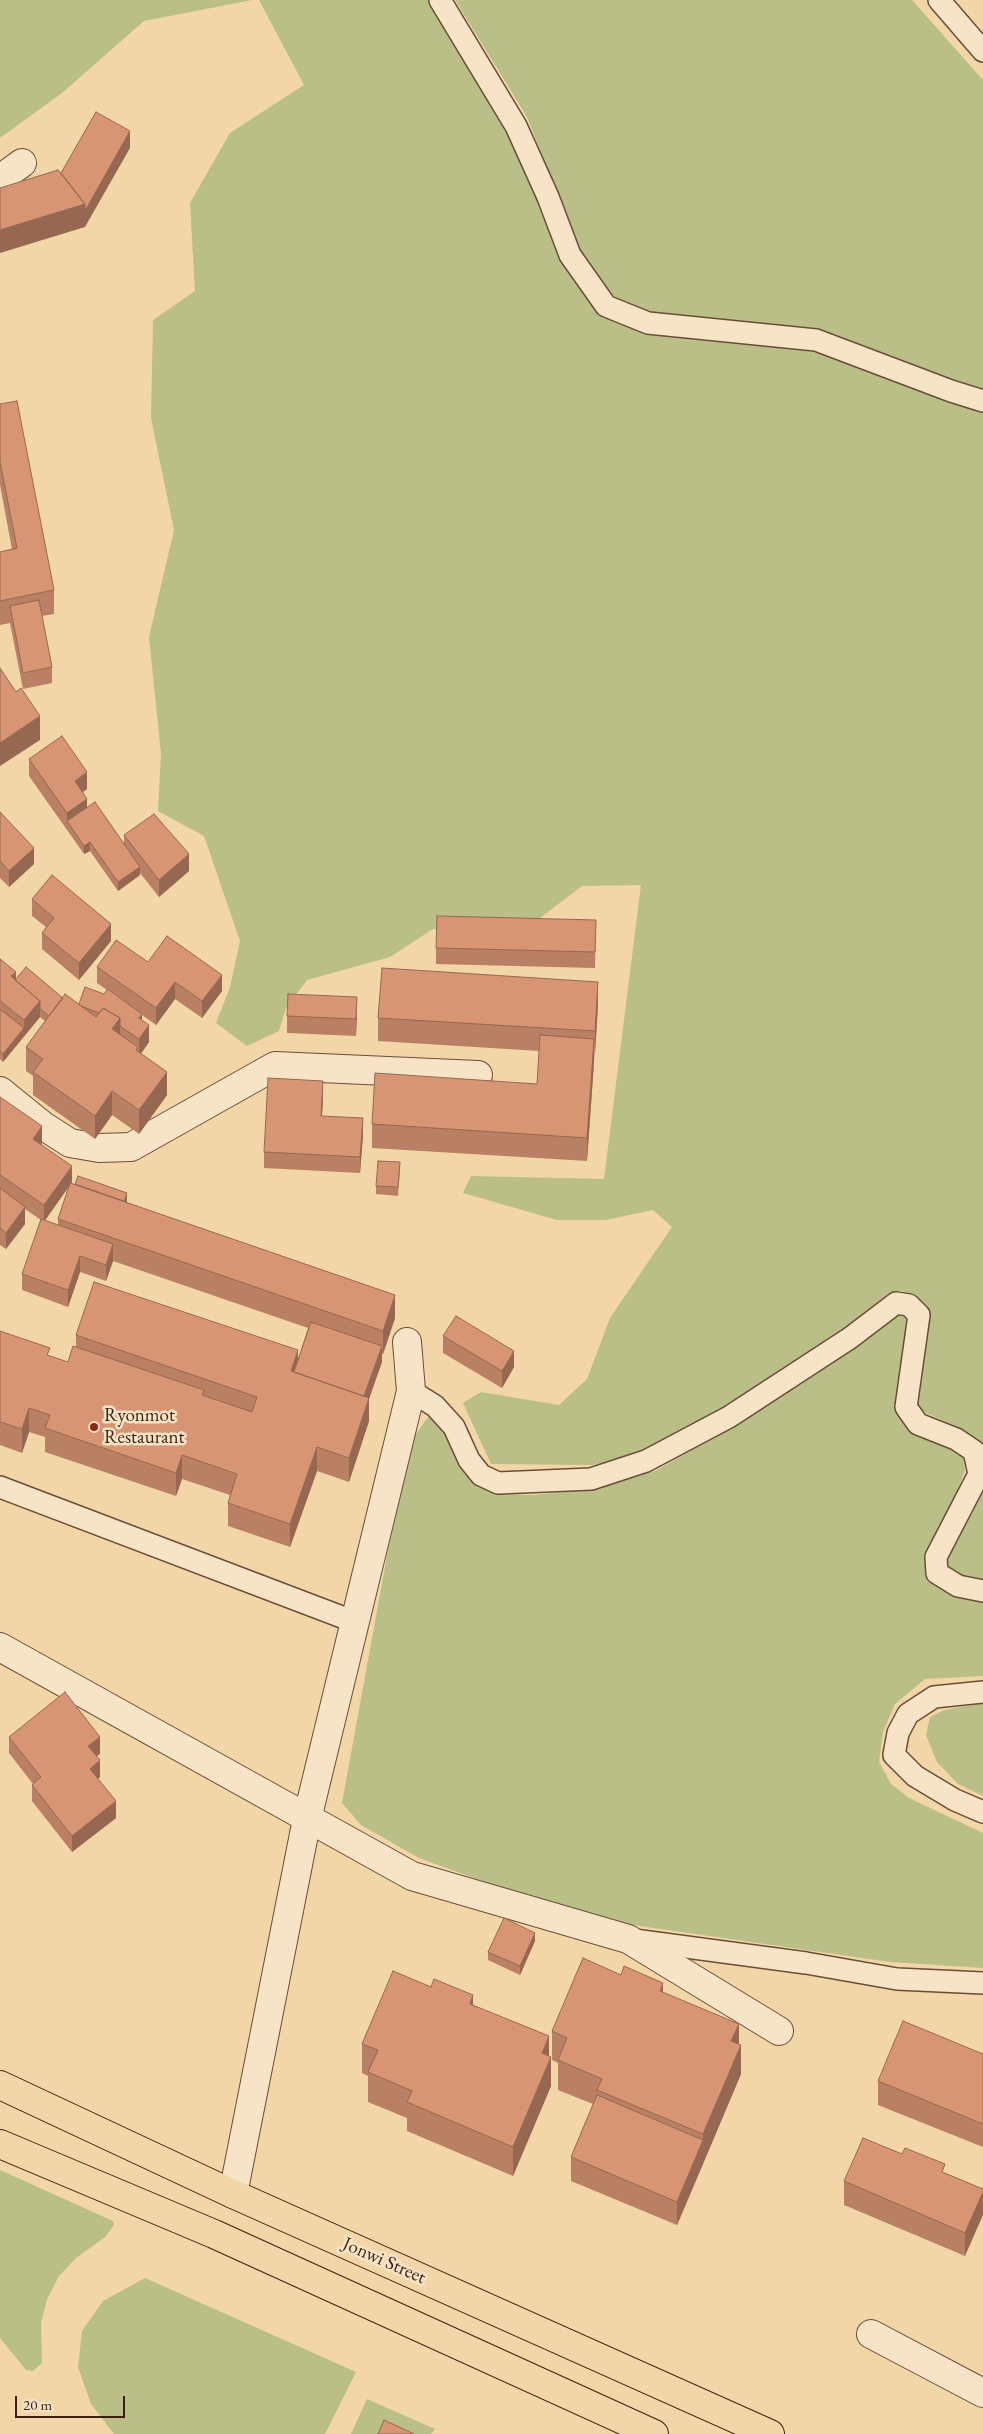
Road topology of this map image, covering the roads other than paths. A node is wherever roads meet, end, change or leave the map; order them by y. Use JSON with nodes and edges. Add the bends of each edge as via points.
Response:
{"nodes":[{"id":1,"x":440,"y":0,"type":"edge"},
{"id":2,"x":939,"y":0,"type":"edge"},
{"id":3,"x":983,"y":51,"type":"edge"},
{"id":4,"x":22,"y":163,"type":"dead end"},
{"id":5,"x":0,"y":178,"type":"edge"},
{"id":6,"x":983,"y":401,"type":"edge"},
{"id":7,"x":478,"y":1075,"type":"dead end"},
{"id":8,"x":0,"y":1091,"type":"edge"},
{"id":9,"x":407,"y":1342,"type":"dead end"},
{"id":10,"x":411,"y":1391,"type":"junction"},
{"id":11,"x":0,"y":1487,"type":"edge"},
{"id":12,"x":983,"y":1591,"type":"edge"},
{"id":13,"x":355,"y":1622,"type":"junction"},
{"id":14,"x":0,"y":1647,"type":"edge"},
{"id":15,"x":983,"y":1692,"type":"edge"},
{"id":16,"x":983,"y":1812,"type":"edge"},
{"id":17,"x":307,"y":1819,"type":"junction"},
{"id":18,"x":628,"y":1939,"type":"junction"},
{"id":19,"x":983,"y":1984,"type":"edge"},
{"id":20,"x":779,"y":2031,"type":"dead end"},
{"id":21,"x":0,"y":2085,"type":"edge"},
{"id":22,"x":0,"y":2144,"type":"edge"},
{"id":23,"x":233,"y":2194,"type":"junction"},
{"id":24,"x":871,"y":2334,"type":"dead end"},
{"id":25,"x":983,"y":2393,"type":"edge"},
{"id":26,"x":654,"y":2434,"type":"edge"},
{"id":27,"x":770,"y":2434,"type":"edge"}],
"edges":[{"from":1,"to":6,"type":"lane","via":[[516,126],[570,255],[606,306],[648,323],[816,340],[951,392]]},
{"from":2,"to":3,"type":"lane"},
{"from":4,"to":5,"type":"street"},
{"from":7,"to":8,"type":"street","via":[[275,1066],[131,1147],[107,1148],[70,1143]]},
{"from":9,"to":10,"type":"street"},
{"from":10,"to":12,"type":"lane","via":[[435,1406],[454,1427],[469,1460],[481,1475],[498,1483],[591,1478],[646,1461],[729,1417],[850,1338],[896,1303],[909,1305],[919,1315],[906,1408],[918,1424],[956,1439],[974,1451],[979,1474],[936,1557],[937,1573],[958,1586]]},
{"from":10,"to":13,"type":"street"},
{"from":11,"to":13,"type":"lane"},
{"from":13,"to":17,"type":"street"},
{"from":14,"to":17,"type":"street"},
{"from":15,"to":16,"type":"lane","via":[[934,1697],[908,1714],[898,1733],[894,1755],[915,1776]]},
{"from":17,"to":18,"type":"street","via":[[412,1876]]},
{"from":17,"to":23,"type":"street"},
{"from":18,"to":19,"type":"lane","via":[[897,1979]]},
{"from":18,"to":20,"type":"street"},
{"from":21,"to":23,"type":"main road","name":"Jonwi Street"},
{"from":22,"to":26,"type":"main road","via":[[214,2234]]},
{"from":23,"to":27,"type":"main road","name":"Jonwi Street"},
{"from":24,"to":25,"type":"street"}]}
